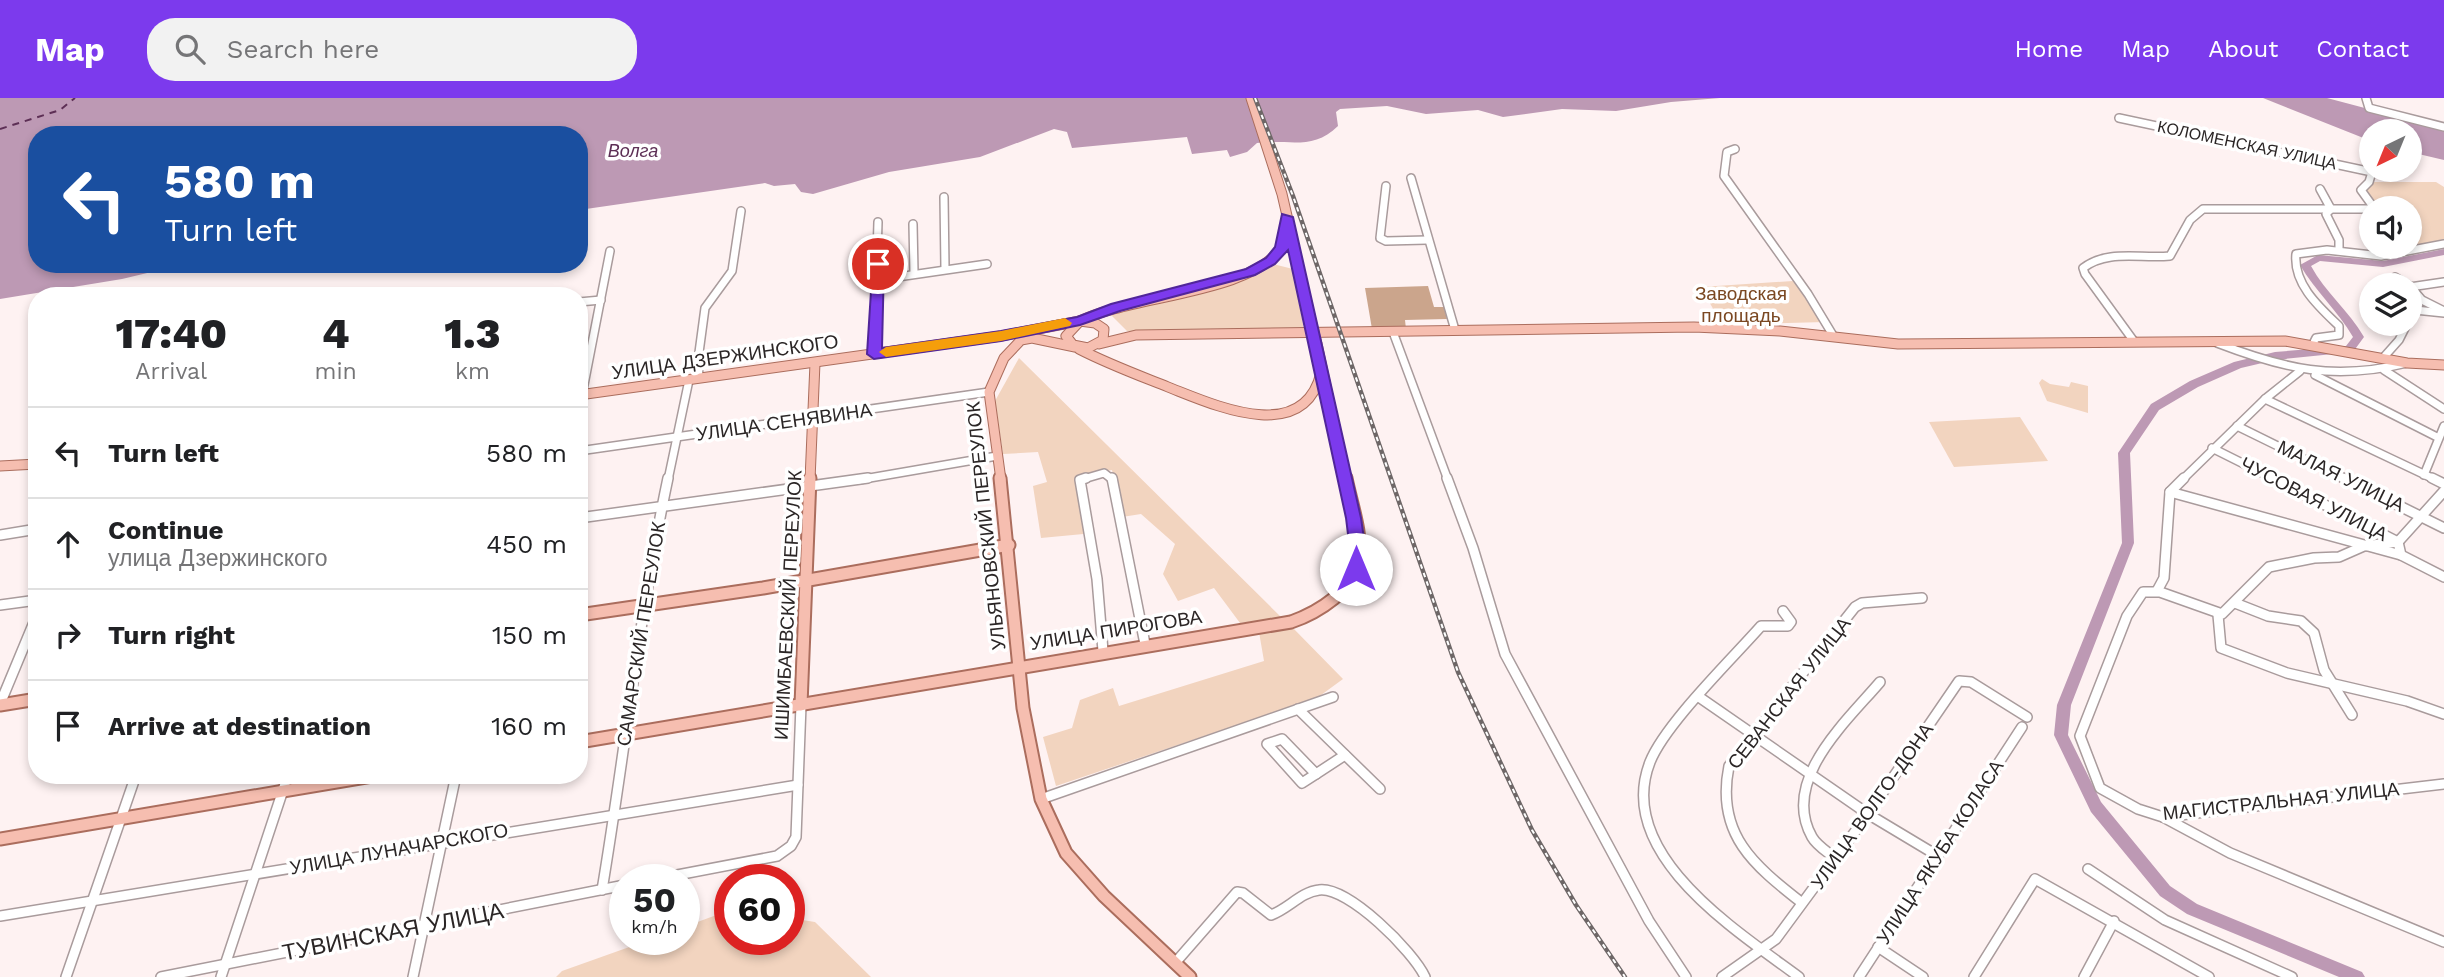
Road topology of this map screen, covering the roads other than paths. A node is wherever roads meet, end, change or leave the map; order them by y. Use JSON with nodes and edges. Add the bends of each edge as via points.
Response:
{"nodes":[{"id":1,"x":1249,"y":98,"type":"edge"},
{"id":2,"x":2366,"y":98,"type":"edge"},
{"id":3,"x":2119,"y":118,"type":"dead end"},
{"id":4,"x":2444,"y":127,"type":"edge"},
{"id":5,"x":1735,"y":149,"type":"dead end"},
{"id":6,"x":1411,"y":178,"type":"dead end"},
{"id":7,"x":1386,"y":186,"type":"dead end"},
{"id":8,"x":2320,"y":189,"type":"dead end"},
{"id":9,"x":2365,"y":196,"type":"edge"},
{"id":10,"x":944,"y":197,"type":"dead end"},
{"id":11,"x":2331,"y":209,"type":"junction"},
{"id":12,"x":2359,"y":209,"type":"edge"},
{"id":13,"x":741,"y":211,"type":"dead end"},
{"id":14,"x":1287,"y":217,"type":"junction"},
{"id":15,"x":877,"y":222,"type":"dead end"},
{"id":16,"x":913,"y":224,"type":"dead end"},
{"id":17,"x":1427,"y":240,"type":"junction"},
{"id":18,"x":2444,"y":244,"type":"edge"},
{"id":19,"x":2339,"y":250,"type":"junction"},
{"id":20,"x":610,"y":251,"type":"dead end"},
{"id":21,"x":987,"y":264,"type":"dead end"},
{"id":22,"x":945,"y":268,"type":"junction"},
{"id":23,"x":914,"y":272,"type":"junction"},
{"id":24,"x":877,"y":280,"type":"junction"},
{"id":25,"x":2444,"y":282,"type":"edge"},
{"id":26,"x":2422,"y":285,"type":"edge"},
{"id":27,"x":601,"y":300,"type":"junction"},
{"id":28,"x":588,"y":301,"type":"edge"},
{"id":29,"x":2422,"y":301,"type":"edge"},
{"id":30,"x":2422,"y":310,"type":"edge"},
{"id":31,"x":2444,"y":312,"type":"edge"},
{"id":32,"x":1080,"y":321,"type":"junction"},
{"id":33,"x":1102,"y":327,"type":"junction"},
{"id":34,"x":1455,"y":330,"type":"junction"},
{"id":35,"x":1393,"y":332,"type":"junction"},
{"id":36,"x":1136,"y":335,"type":"junction"},
{"id":37,"x":1001,"y":336,"type":"junction"},
{"id":38,"x":2401,"y":336,"type":"edge"},
{"id":39,"x":1834,"y":337,"type":"junction"},
{"id":40,"x":1032,"y":338,"type":"junction"},
{"id":41,"x":2133,"y":340,"type":"junction"},
{"id":42,"x":2210,"y":340,"type":"junction"},
{"id":43,"x":1100,"y":344,"type":"junction"},
{"id":44,"x":2309,"y":344,"type":"junction"},
{"id":45,"x":588,"y":347,"type":"edge"},
{"id":46,"x":1077,"y":348,"type":"junction"},
{"id":47,"x":874,"y":354,"type":"junction"},
{"id":48,"x":2380,"y":358,"type":"junction"},
{"id":49,"x":815,"y":363,"type":"junction"},
{"id":50,"x":2407,"y":363,"type":"junction"},
{"id":51,"x":2444,"y":365,"type":"edge"},
{"id":52,"x":1321,"y":367,"type":"junction"},
{"id":53,"x":2384,"y":370,"type":"junction"},
{"id":54,"x":2300,"y":371,"type":"junction"},
{"id":55,"x":2315,"y":374,"type":"junction"},
{"id":56,"x":694,"y":379,"type":"junction"},
{"id":57,"x":989,"y":392,"type":"junction"},
{"id":58,"x":588,"y":394,"type":"edge"},
{"id":59,"x":2265,"y":399,"type":"junction"},
{"id":60,"x":2444,"y":409,"type":"edge"},
{"id":61,"x":812,"y":419,"type":"junction"},
{"id":62,"x":2237,"y":426,"type":"junction"},
{"id":63,"x":2444,"y":426,"type":"edge"},
{"id":64,"x":678,"y":437,"type":"junction"},
{"id":65,"x":2437,"y":437,"type":"junction"},
{"id":66,"x":2211,"y":448,"type":"junction"},
{"id":67,"x":588,"y":450,"type":"edge"},
{"id":68,"x":997,"y":456,"type":"junction"},
{"id":69,"x":28,"y":464,"type":"edge"},
{"id":70,"x":0,"y":466,"type":"edge"},
{"id":71,"x":2424,"y":475,"type":"junction"},
{"id":72,"x":2444,"y":484,"type":"edge"},
{"id":73,"x":812,"y":488,"type":"junction"},
{"id":74,"x":2170,"y":492,"type":"junction"},
{"id":75,"x":2444,"y":492,"type":"edge"},
{"id":76,"x":662,"y":506,"type":"junction"},
{"id":77,"x":2422,"y":516,"type":"junction"},
{"id":78,"x":588,"y":517,"type":"edge"},
{"id":79,"x":2444,"y":528,"type":"edge"},
{"id":80,"x":28,"y":530,"type":"edge"},
{"id":81,"x":0,"y":535,"type":"edge"},
{"id":82,"x":2398,"y":542,"type":"junction"},
{"id":83,"x":1009,"y":545,"type":"junction"},
{"id":84,"x":2364,"y":546,"type":"junction"},
{"id":85,"x":2401,"y":555,"type":"junction"},
{"id":86,"x":2444,"y":577,"type":"edge"},
{"id":87,"x":804,"y":579,"type":"junction"},
{"id":88,"x":2157,"y":591,"type":"junction"},
{"id":89,"x":1922,"y":598,"type":"dead end"},
{"id":90,"x":28,"y":601,"type":"edge"},
{"id":91,"x":2235,"y":603,"type":"junction"},
{"id":92,"x":645,"y":604,"type":"junction"},
{"id":93,"x":0,"y":605,"type":"edge"},
{"id":94,"x":1783,"y":611,"type":"dead end"},
{"id":95,"x":588,"y":614,"type":"edge"},
{"id":96,"x":2218,"y":615,"type":"junction"},
{"id":97,"x":28,"y":637,"type":"edge"},
{"id":98,"x":1145,"y":644,"type":"junction"},
{"id":99,"x":1103,"y":651,"type":"junction"},
{"id":100,"x":1019,"y":665,"type":"junction"},
{"id":101,"x":1880,"y":682,"type":"dead end"},
{"id":102,"x":2335,"y":686,"type":"junction"},
{"id":103,"x":1333,"y":697,"type":"dead end"},
{"id":104,"x":1699,"y":697,"type":"junction"},
{"id":105,"x":28,"y":700,"type":"edge"},
{"id":106,"x":0,"y":704,"type":"edge"},
{"id":107,"x":801,"y":705,"type":"junction"},
{"id":108,"x":1298,"y":709,"type":"junction"},
{"id":109,"x":2444,"y":713,"type":"edge"},
{"id":110,"x":2352,"y":715,"type":"dead end"},
{"id":111,"x":2024,"y":722,"type":"joint"},
{"id":112,"x":1756,"y":734,"type":"junction"},
{"id":113,"x":623,"y":735,"type":"junction"},
{"id":114,"x":588,"y":741,"type":"edge"},
{"id":115,"x":1345,"y":755,"type":"junction"},
{"id":116,"x":1316,"y":774,"type":"junction"},
{"id":117,"x":1812,"y":774,"type":"junction"},
{"id":118,"x":133,"y":784,"type":"edge"},
{"id":119,"x":285,"y":784,"type":"edge"},
{"id":120,"x":325,"y":784,"type":"edge"},
{"id":121,"x":454,"y":784,"type":"edge"},
{"id":122,"x":2444,"y":784,"type":"edge"},
{"id":123,"x":798,"y":785,"type":"junction"},
{"id":124,"x":1380,"y":789,"type":"dead end"},
{"id":125,"x":283,"y":791,"type":"junction"},
{"id":126,"x":1041,"y":799,"type":"junction"},
{"id":127,"x":615,"y":813,"type":"junction"},
{"id":128,"x":1868,"y":814,"type":"junction"},
{"id":129,"x":2163,"y":817,"type":"junction"},
{"id":130,"x":121,"y":819,"type":"junction"},
{"id":131,"x":0,"y":839,"type":"edge"},
{"id":132,"x":442,"y":841,"type":"junction"},
{"id":133,"x":1938,"y":856,"type":"junction"},
{"id":134,"x":1836,"y":859,"type":"junction"},
{"id":135,"x":2088,"y":869,"type":"dead end"},
{"id":136,"x":700,"y":871,"type":"edge"},
{"id":137,"x":253,"y":875,"type":"junction"},
{"id":138,"x":609,"y":888,"type":"edge"},
{"id":139,"x":602,"y":890,"type":"junction"},
{"id":140,"x":92,"y":902,"type":"junction"},
{"id":141,"x":1802,"y":903,"type":"junction"},
{"id":142,"x":0,"y":916,"type":"edge"},
{"id":143,"x":2114,"y":921,"type":"junction"},
{"id":144,"x":423,"y":926,"type":"junction"},
{"id":145,"x":2444,"y":942,"type":"edge"},
{"id":146,"x":1878,"y":947,"type":"junction"},
{"id":147,"x":1762,"y":952,"type":"junction"},
{"id":148,"x":1175,"y":963,"type":"junction"},
{"id":149,"x":225,"y":965,"type":"junction"},
{"id":150,"x":2191,"y":972,"type":"edge"},
{"id":151,"x":66,"y":977,"type":"edge"},
{"id":152,"x":161,"y":977,"type":"edge"},
{"id":153,"x":221,"y":977,"type":"edge"},
{"id":154,"x":413,"y":977,"type":"edge"},
{"id":155,"x":1190,"y":977,"type":"edge"},
{"id":156,"x":1425,"y":977,"type":"edge"},
{"id":157,"x":1686,"y":977,"type":"edge"},
{"id":158,"x":1722,"y":977,"type":"edge"},
{"id":159,"x":1799,"y":977,"type":"edge"},
{"id":160,"x":1859,"y":977,"type":"edge"},
{"id":161,"x":1923,"y":977,"type":"edge"},
{"id":162,"x":1974,"y":977,"type":"edge"},
{"id":163,"x":2084,"y":977,"type":"edge"},
{"id":164,"x":2209,"y":977,"type":"edge"},
{"id":165,"x":2292,"y":977,"type":"edge"}],
"edges":[{"from":1,"to":14,"type":"main road"},
{"from":2,"to":4,"type":"street","via":[[2369,108]]},
{"from":3,"to":9,"type":"street","name":"КОЛОМЕНСКАЯ УЛИЦА","via":[[2372,172],[2361,190]]},
{"from":5,"to":39,"type":"street","via":[[1727,152],[1724,176]]},
{"from":6,"to":17,"type":"street"},
{"from":7,"to":17,"type":"street","via":[[1380,238]]},
{"from":8,"to":11,"type":"street"},
{"from":10,"to":22,"type":"street"},
{"from":11,"to":12,"type":"street"},
{"from":11,"to":19,"type":"street","via":[[2326,214]]},
{"from":11,"to":41,"type":"street","via":[[2203,209],[2181,232],[2171,256],[2090,262],[2083,268],[2085,274]]},
{"from":13,"to":56,"type":"street","name":"САМАРСКИЙ ПЕРЕУЛОК","via":[[732,271],[705,308]]},
{"from":14,"to":32,"type":"main road","via":[[1282,249],[1262,267]]},
{"from":14,"to":52,"type":"main road","bridge":true},
{"from":15,"to":24,"type":"street"},
{"from":16,"to":23,"type":"street"},
{"from":17,"to":34,"type":"street"},
{"from":18,"to":19,"type":"street","via":[[2370,256]]},
{"from":19,"to":44,"type":"street","via":[[2296,254],[2295,271],[2339,326],[2339,335],[2316,338]]},
{"from":20,"to":27,"type":"street"},
{"from":21,"to":22,"type":"street"},
{"from":22,"to":23,"type":"street"},
{"from":23,"to":24,"type":"street"},
{"from":24,"to":47,"type":"street"},
{"from":25,"to":26,"type":"street"},
{"from":27,"to":28,"type":"street"},
{"from":27,"to":45,"type":"street"},
{"from":29,"to":31,"type":"street"},
{"from":30,"to":31,"type":"street"},
{"from":32,"to":33,"type":"main road"},
{"from":32,"to":37,"type":"main road","name":"УЛИЦА ДЗЕРЖИНСКОГО"},
{"from":32,"to":46,"type":"main road","via":[[1066,332],[1067,340]]},
{"from":33,"to":36,"type":"main road"},
{"from":33,"to":43,"type":"main road","via":[[1105,337]]},
{"from":34,"to":35,"type":"main road"},
{"from":34,"to":39,"type":"main road","via":[[1694,327]]},
{"from":35,"to":36,"type":"main road"},
{"from":35,"to":157,"type":"street","via":[[1473,548],[1505,654],[1649,921]]},
{"from":36,"to":43,"type":"main road"},
{"from":37,"to":40,"type":"street"},
{"from":37,"to":47,"type":"main road","name":"УЛИЦА ДЗЕРЖИНСКОГО"},
{"from":38,"to":48,"type":"street"},
{"from":39,"to":41,"type":"main road","via":[[1898,344]]},
{"from":40,"to":46,"type":"main road"},
{"from":40,"to":57,"type":"main road","name":"УЛЬЯНОВСКИЙ ПЕРЕУЛОК","via":[[1012,346]]},
{"from":41,"to":42,"type":"main road"},
{"from":42,"to":44,"type":"main road"},
{"from":42,"to":54,"type":"street"},
{"from":43,"to":46,"type":"main road"},
{"from":44,"to":48,"type":"main road"},
{"from":46,"to":52,"type":"main road","via":[[1249,415],[1297,407],[1316,390]]},
{"from":47,"to":49,"type":"main road","name":"УЛИЦА ДЗЕРЖИНСКОГО"},
{"from":48,"to":50,"type":"main road"},
{"from":49,"to":56,"type":"main road","name":"УЛИЦА ДЗЕРЖИНСКОГО"},
{"from":49,"to":61,"type":"main road","name":"ИШИМБАЕВСКИЙ ПЕРЕУЛОК"},
{"from":50,"to":51,"type":"main road"},
{"from":50,"to":53,"type":"street"},
{"from":52,"to":98,"type":"main road","name":"УЛИЦА ПИРОГОВА","via":[[1359,559],[1347,584],[1314,614],[1291,622]]},
{"from":53,"to":55,"type":"street"},
{"from":53,"to":60,"type":"street"},
{"from":54,"to":55,"type":"street"},
{"from":54,"to":59,"type":"street"},
{"from":55,"to":65,"type":"street"},
{"from":56,"to":58,"type":"main road","name":"УЛИЦА ДЗЕРЖИНСКОГО"},
{"from":56,"to":64,"type":"street","name":"САМАРСКИЙ ПЕРЕУЛОК"},
{"from":57,"to":61,"type":"street","name":"УЛИЦА СЕНЯВИНА"},
{"from":57,"to":68,"type":"main road","name":"УЛЬЯНОВСКИЙ ПЕРЕУЛОК"},
{"from":59,"to":62,"type":"street"},
{"from":59,"to":71,"type":"street"},
{"from":61,"to":64,"type":"street","name":"УЛИЦА СЕНЯВИНА"},
{"from":61,"to":73,"type":"main road","name":"ИШИМБАЕВСКИЙ ПЕРЕУЛОК"},
{"from":62,"to":66,"type":"street"},
{"from":62,"to":77,"type":"street","name":"МАЛАЯ УЛИЦА"},
{"from":63,"to":65,"type":"street"},
{"from":64,"to":67,"type":"street","name":"УЛИЦА СЕНЯВИНА"},
{"from":64,"to":76,"type":"street","name":"САМАРСКИЙ ПЕРЕУЛОК"},
{"from":65,"to":71,"type":"street"},
{"from":66,"to":74,"type":"street"},
{"from":66,"to":82,"type":"street","name":"ЧУСОВАЯ УЛИЦА"},
{"from":68,"to":73,"type":"street"},
{"from":68,"to":83,"type":"main road","name":"УЛЬЯНОВСКИЙ ПЕРЕУЛОК"},
{"from":69,"to":70,"type":"main road"},
{"from":71,"to":72,"type":"street"},
{"from":73,"to":76,"type":"street"},
{"from":73,"to":87,"type":"main road","name":"ИШИМБАЕВСКИЙ ПЕРЕУЛОК"},
{"from":74,"to":84,"type":"street"},
{"from":74,"to":88,"type":"street","via":[[2164,578]]},
{"from":75,"to":77,"type":"street"},
{"from":76,"to":78,"type":"street"},
{"from":76,"to":92,"type":"street","name":"САМАРСКИЙ ПЕРЕУЛОК"},
{"from":77,"to":79,"type":"street","name":"МАЛАЯ УЛИЦА"},
{"from":77,"to":82,"type":"street"},
{"from":80,"to":81,"type":"street"},
{"from":82,"to":84,"type":"street"},
{"from":82,"to":85,"type":"street","name":"ЧУСОВАЯ УЛИЦА"},
{"from":83,"to":87,"type":"main road"},
{"from":83,"to":100,"type":"main road","name":"УЛЬЯНОВСКИЙ ПЕРЕУЛОК"},
{"from":84,"to":85,"type":"street"},
{"from":84,"to":91,"type":"street","via":[[2339,557],[2269,567]]},
{"from":85,"to":86,"type":"street","name":"ЧУСОВАЯ УЛИЦА"},
{"from":87,"to":92,"type":"main road"},
{"from":87,"to":107,"type":"main road","name":"ИШИМБАЕВСКИЙ ПЕРЕУЛОК"},
{"from":88,"to":96,"type":"street"},
{"from":88,"to":129,"type":"street","name":"МАГИСТРАЛЬНАЯ УЛИЦА","via":[[2143,592],[2127,616],[2080,736],[2100,789]]},
{"from":89,"to":112,"type":"street","name":"СЕВАНСКАЯ УЛИЦА","via":[[1855,607]]},
{"from":90,"to":93,"type":"street"},
{"from":91,"to":96,"type":"street"},
{"from":91,"to":102,"type":"street","via":[[2268,616],[2301,621],[2314,634],[2324,670]]},
{"from":92,"to":95,"type":"main road"},
{"from":92,"to":113,"type":"street","name":"САМАРСКИЙ ПЕРЕУЛОК"},
{"from":94,"to":104,"type":"street","via":[[1791,622],[1788,626],[1761,626]]},
{"from":96,"to":102,"type":"street","via":[[2221,648]]},
{"from":97,"to":106,"type":"street"},
{"from":98,"to":99,"type":"main road","name":"УЛИЦА ПИРОГОВА"},
{"from":98,"to":99,"type":"street","via":[[1113,480],[1104,473],[1080,480],[1097,579]]},
{"from":99,"to":100,"type":"main road","name":"УЛИЦА ПИРОГОВА"},
{"from":100,"to":107,"type":"main road","name":"УЛИЦА ПИРОГОВА"},
{"from":100,"to":126,"type":"main road","name":"УЛЬЯНОВСКИЙ ПЕРЕУЛОК"},
{"from":101,"to":117,"type":"street","via":[[1814,763]]},
{"from":102,"to":109,"type":"street"},
{"from":102,"to":110,"type":"street"},
{"from":103,"to":108,"type":"street"},
{"from":104,"to":112,"type":"street"},
{"from":104,"to":147,"type":"street","via":[[1666,734],[1650,761],[1641,797],[1643,810],[1671,864],[1706,908]]},
{"from":105,"to":106,"type":"main road"},
{"from":107,"to":113,"type":"main road","name":"УЛИЦА ПИРОГОВА"},
{"from":107,"to":123,"type":"street","name":"ИШИМБАЕВСКИЙ ПЕРЕУЛОК"},
{"from":108,"to":115,"type":"street"},
{"from":108,"to":126,"type":"street"},
{"from":111,"to":128,"type":"street","name":"УЛИЦА ВОЛГО-ДОНА","via":[[1971,682],[1959,681]]},
{"from":111,"to":133,"type":"street","name":"УЛИЦА ЯКУБА КОЛАСА"},
{"from":112,"to":117,"type":"street"},
{"from":112,"to":141,"type":"street","name":"СЕВАНСКАЯ УЛИЦА","via":[[1729,766],[1727,792],[1747,857]]},
{"from":113,"to":114,"type":"main road","name":"УЛИЦА ПИРОГОВА"},
{"from":113,"to":127,"type":"street","name":"САМАРСКИЙ ПЕРЕУЛОК"},
{"from":115,"to":116,"type":"street"},
{"from":115,"to":124,"type":"street"},
{"from":116,"to":116,"type":"street","via":[[1302,783],[1267,744],[1282,739]]},
{"from":117,"to":128,"type":"street"},
{"from":117,"to":134,"type":"street","via":[[1801,798],[1806,825],[1817,843]]},
{"from":118,"to":130,"type":"street"},
{"from":119,"to":125,"type":"street"},
{"from":120,"to":125,"type":"main road"},
{"from":121,"to":132,"type":"street"},
{"from":122,"to":129,"type":"street","name":"МАГИСТРАЛЬНАЯ УЛИЦА"},
{"from":123,"to":127,"type":"street","name":"УЛИЦА ЛУНАЧАРСКОГО"},
{"from":123,"to":136,"type":"street","name":"ИШИМБАЕВСКИЙ ПЕРЕУЛОК","via":[[796,837],[791,846],[777,856]]},
{"from":125,"to":130,"type":"main road"},
{"from":125,"to":137,"type":"street"},
{"from":126,"to":148,"type":"main road","name":"УЛЬЯНОВСКИЙ ПЕРЕУЛОК","via":[[1066,853]]},
{"from":127,"to":132,"type":"street","name":"УЛИЦА ЛУНАЧАРСКОГО"},
{"from":127,"to":139,"type":"street","name":"САМАРСКИЙ ПЕРЕУЛОК"},
{"from":128,"to":133,"type":"street"},
{"from":128,"to":134,"type":"street","name":"УЛИЦА ВОЛГО-ДОНА"},
{"from":129,"to":145,"type":"street","via":[[2230,853]]},
{"from":130,"to":131,"type":"main road"},
{"from":130,"to":140,"type":"street"},
{"from":132,"to":137,"type":"street","name":"УЛИЦА ЛУНАЧАРСКОГО"},
{"from":132,"to":144,"type":"street"},
{"from":133,"to":146,"type":"street","name":"УЛИЦА ЯКУБА КОЛАСА"},
{"from":134,"to":141,"type":"street","name":"УЛИЦА ВОЛГО-ДОНА"},
{"from":135,"to":165,"type":"street","via":[[2165,920]]},
{"from":137,"to":140,"type":"street","name":"УЛИЦА ЛУНАЧАРСКОГО"},
{"from":137,"to":149,"type":"street"},
{"from":138,"to":139,"type":"street","name":"ТУВИНСКАЯ УЛИЦА"},
{"from":139,"to":144,"type":"street","name":"ТУВИНСКАЯ УЛИЦА"},
{"from":140,"to":142,"type":"street","name":"УЛИЦА ЛУНАЧАРСКОГО"},
{"from":140,"to":151,"type":"street"},
{"from":141,"to":147,"type":"street","name":"УЛИЦА ВОЛГО-ДОНА"},
{"from":143,"to":150,"type":"street"},
{"from":143,"to":162,"type":"street","via":[[2035,879]]},
{"from":143,"to":163,"type":"street"},
{"from":144,"to":149,"type":"street","name":"ТУВИНСКАЯ УЛИЦА"},
{"from":144,"to":154,"type":"street"},
{"from":146,"to":160,"type":"street","name":"УЛИЦА ЯКУБА КОЛАСА"},
{"from":146,"to":161,"type":"street"},
{"from":147,"to":158,"type":"street","name":"УЛИЦА ВОЛГО-ДОНА"},
{"from":147,"to":159,"type":"street"},
{"from":148,"to":155,"type":"main road","name":"УЛЬЯНОВСКИЙ ПЕРЕУЛОК"},
{"from":148,"to":156,"type":"street","via":[[1237,892],[1271,915],[1314,890],[1327,890],[1342,896],[1382,929],[1420,964]]},
{"from":149,"to":152,"type":"street","name":"ТУВИНСКАЯ УЛИЦА"},
{"from":149,"to":153,"type":"street"},
{"from":150,"to":164,"type":"street"}]}
